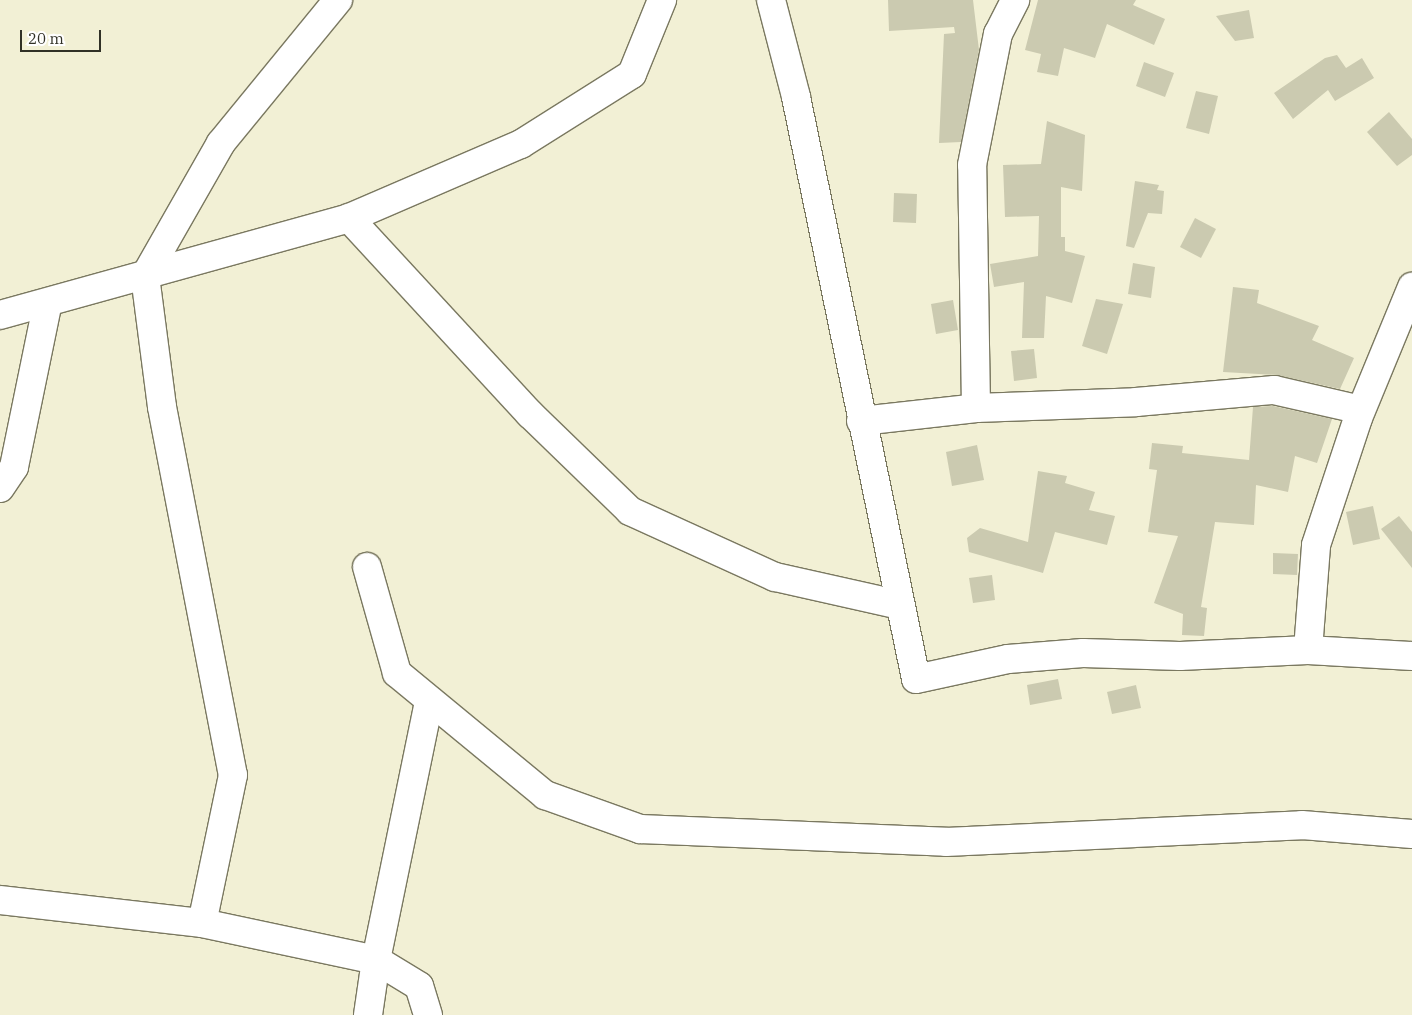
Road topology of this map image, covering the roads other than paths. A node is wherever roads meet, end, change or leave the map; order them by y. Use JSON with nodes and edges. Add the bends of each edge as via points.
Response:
{"nodes":[{"id":1,"x":338,"y":0,"type":"edge"},
{"id":2,"x":662,"y":0,"type":"edge"},
{"id":3,"x":771,"y":0,"type":"edge"},
{"id":4,"x":1015,"y":0,"type":"edge"},
{"id":5,"x":349,"y":218,"type":"junction"},
{"id":6,"x":145,"y":276,"type":"junction"},
{"id":7,"x":1412,"y":287,"type":"edge"},
{"id":8,"x":47,"y":306,"type":"junction"},
{"id":9,"x":0,"y":316,"type":"edge"},
{"id":10,"x":976,"y":408,"type":"junction"},
{"id":11,"x":1361,"y":410,"type":"junction"},
{"id":12,"x":861,"y":421,"type":"junction"},
{"id":13,"x":0,"y":488,"type":"edge"},
{"id":14,"x":367,"y":567,"type":"dead end"},
{"id":15,"x":900,"y":605,"type":"junction"},
{"id":16,"x":1308,"y":650,"type":"junction"},
{"id":17,"x":1412,"y":656,"type":"edge"},
{"id":18,"x":429,"y":701,"type":"junction"},
{"id":19,"x":1412,"y":834,"type":"edge"},
{"id":20,"x":0,"y":900,"type":"edge"},
{"id":21,"x":202,"y":923,"type":"junction"},
{"id":22,"x":376,"y":960,"type":"junction"},
{"id":23,"x":368,"y":1015,"type":"edge"},
{"id":24,"x":428,"y":1015,"type":"edge"}],
"edges":[{"from":1,"to":6,"type":"street","via":[[222,143]]},
{"from":2,"to":5,"type":"street","via":[[632,74],[521,144]]},
{"from":3,"to":12,"type":"street","via":[[796,97]]},
{"from":4,"to":10,"type":"street","via":[[998,34],[972,165]]},
{"from":5,"to":6,"type":"street"},
{"from":5,"to":15,"type":"street","via":[[530,414],[630,510],[776,577]]},
{"from":6,"to":8,"type":"street"},
{"from":6,"to":21,"type":"street","via":[[162,407],[233,775]]},
{"from":7,"to":11,"type":"street"},
{"from":8,"to":9,"type":"street"},
{"from":8,"to":13,"type":"street","via":[[14,467]]},
{"from":10,"to":11,"type":"street","via":[[1136,402],[1274,390]]},
{"from":10,"to":12,"type":"street"},
{"from":11,"to":16,"type":"street","via":[[1316,546]]},
{"from":12,"to":15,"type":"street"},
{"from":14,"to":18,"type":"street","via":[[396,673]]},
{"from":15,"to":16,"type":"street","via":[[916,679],[1008,659],[1084,652],[1180,656]]},
{"from":16,"to":17,"type":"street"},
{"from":18,"to":19,"type":"street","via":[[545,795],[640,829],[946,842],[1302,825]]},
{"from":18,"to":22,"type":"street"},
{"from":20,"to":21,"type":"street"},
{"from":21,"to":22,"type":"street"},
{"from":22,"to":23,"type":"street"},
{"from":22,"to":24,"type":"street","via":[[419,986]]}]}
